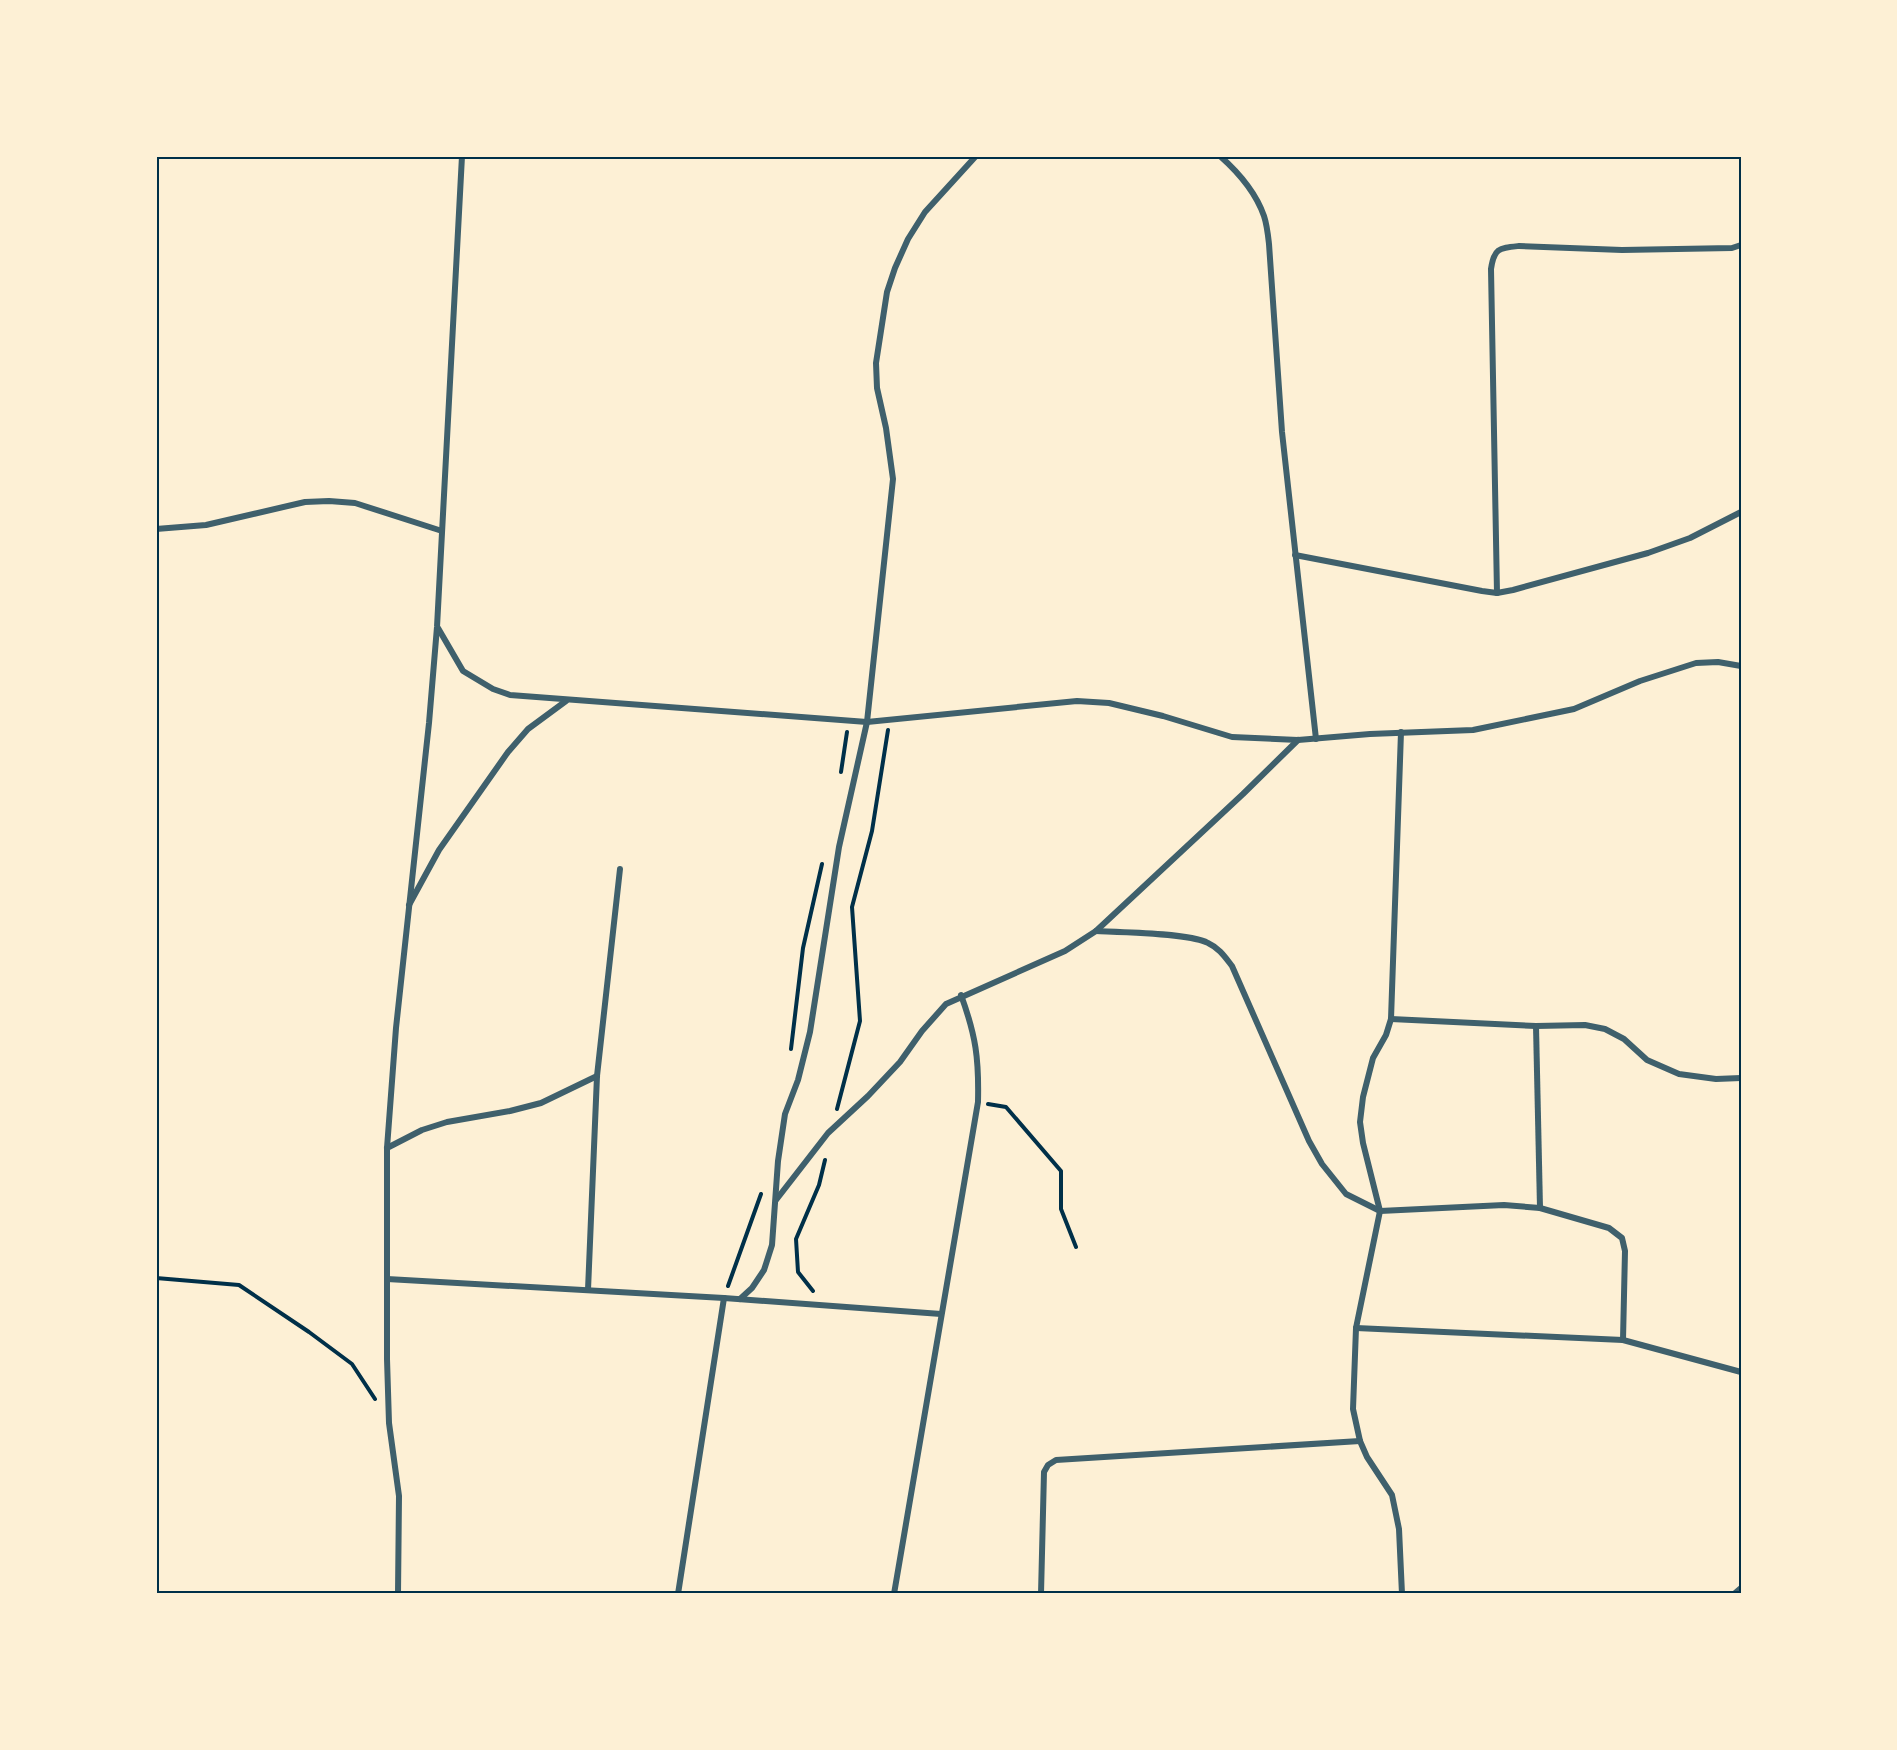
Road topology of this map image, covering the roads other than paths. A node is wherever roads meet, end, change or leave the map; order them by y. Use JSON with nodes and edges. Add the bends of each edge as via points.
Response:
{"nodes":[{"id":1,"x":462,"y":156,"type":"edge"},
{"id":2,"x":976,"y":156,"type":"edge"},
{"id":3,"x":1220,"y":156,"type":"edge"},
{"id":4,"x":1741,"y":244,"type":"edge"},
{"id":5,"x":1741,"y":512,"type":"edge"},
{"id":6,"x":156,"y":529,"type":"edge"},
{"id":7,"x":442,"y":531,"type":"junction"},
{"id":8,"x":1295,"y":555,"type":"junction"},
{"id":9,"x":1497,"y":593,"type":"junction"},
{"id":10,"x":437,"y":627,"type":"junction"},
{"id":11,"x":1741,"y":666,"type":"edge"},
{"id":12,"x":567,"y":700,"type":"junction"},
{"id":13,"x":866,"y":724,"type":"junction"},
{"id":14,"x":1401,"y":732,"type":"junction"},
{"id":15,"x":1316,"y":739,"type":"junction"},
{"id":16,"x":1298,"y":740,"type":"junction"},
{"id":17,"x":620,"y":869,"type":"dead end"},
{"id":18,"x":407,"y":908,"type":"junction"},
{"id":19,"x":1096,"y":931,"type":"junction"},
{"id":20,"x":962,"y":995,"type":"junction"},
{"id":21,"x":1391,"y":1019,"type":"junction"},
{"id":22,"x":1536,"y":1026,"type":"junction"},
{"id":23,"x":597,"y":1076,"type":"junction"},
{"id":24,"x":1741,"y":1078,"type":"edge"},
{"id":25,"x":387,"y":1148,"type":"junction"},
{"id":26,"x":776,"y":1201,"type":"junction"},
{"id":27,"x":1539,"y":1208,"type":"junction"},
{"id":28,"x":1380,"y":1211,"type":"junction"},
{"id":29,"x":387,"y":1279,"type":"junction"},
{"id":30,"x":588,"y":1290,"type":"junction"},
{"id":31,"x":724,"y":1298,"type":"junction"},
{"id":32,"x":740,"y":1299,"type":"junction"},
{"id":33,"x":941,"y":1314,"type":"junction"},
{"id":34,"x":1356,"y":1328,"type":"junction"},
{"id":35,"x":1623,"y":1340,"type":"junction"},
{"id":36,"x":1741,"y":1372,"type":"edge"},
{"id":37,"x":1360,"y":1441,"type":"junction"},
{"id":38,"x":1741,"y":1588,"type":"edge"},
{"id":39,"x":398,"y":1594,"type":"edge"},
{"id":40,"x":678,"y":1594,"type":"edge"},
{"id":41,"x":894,"y":1594,"type":"edge"},
{"id":42,"x":1041,"y":1594,"type":"edge"},
{"id":43,"x":1402,"y":1594,"type":"edge"},
{"id":44,"x":1734,"y":1594,"type":"edge"}],
"edges":[{"from":1,"to":7,"type":"street"},
{"from":2,"to":13,"type":"street","via":[[925,212],[908,239],[887,292],[876,363],[893,479]]},
{"from":3,"to":8,"type":"street","via":[[1255,197],[1265,218]]},
{"from":4,"to":9,"type":"street","via":[[1732,248],[1622,250],[1519,246],[1496,250],[1491,269]]},
{"from":5,"to":9,"type":"street","via":[[1690,538],[1648,553]]},
{"from":6,"to":7,"type":"street","via":[[206,525],[304,502],[329,501],[355,503]]},
{"from":7,"to":10,"type":"street"},
{"from":8,"to":9,"type":"street"},
{"from":8,"to":15,"type":"street"},
{"from":10,"to":12,"type":"street","via":[[463,671],[477,681],[510,695]]},
{"from":10,"to":18,"type":"street"},
{"from":11,"to":14,"type":"street","via":[[1696,663],[1574,709],[1473,730]]},
{"from":12,"to":13,"type":"street"},
{"from":12,"to":18,"type":"street","via":[[528,729],[508,752],[439,850]]},
{"from":13,"to":16,"type":"street","via":[[1077,700],[1109,703],[1232,737]]},
{"from":13,"to":26,"type":"street","via":[[839,847],[810,1032],[785,1114],[777,1161]]},
{"from":14,"to":15,"type":"street"},
{"from":14,"to":21,"type":"street"},
{"from":15,"to":16,"type":"street"},
{"from":16,"to":19,"type":"street"},
{"from":17,"to":23,"type":"street"},
{"from":18,"to":25,"type":"street"},
{"from":19,"to":20,"type":"street","via":[[1065,951]]},
{"from":19,"to":28,"type":"street","via":[[1182,937],[1206,941],[1220,950],[1232,966],[1322,1164],[1346,1194]]},
{"from":20,"to":26,"type":"street","via":[[945,1004],[900,1062],[832,1129]]},
{"from":20,"to":33,"type":"street","via":[[974,1029],[978,1102]]},
{"from":21,"to":22,"type":"street"},
{"from":21,"to":28,"type":"street","via":[[1373,1058],[1360,1122]]},
{"from":22,"to":24,"type":"street","via":[[1585,1025],[1605,1029],[1624,1039],[1647,1060],[1679,1074]]},
{"from":22,"to":27,"type":"street"},
{"from":23,"to":25,"type":"street","via":[[541,1103],[447,1122]]},
{"from":23,"to":30,"type":"street"},
{"from":25,"to":29,"type":"street"},
{"from":26,"to":32,"type":"street","via":[[772,1245],[764,1270]]},
{"from":27,"to":28,"type":"street","via":[[1504,1205]]},
{"from":27,"to":35,"type":"street","via":[[1609,1227],[1622,1238]]},
{"from":28,"to":34,"type":"street"},
{"from":29,"to":30,"type":"street"},
{"from":29,"to":39,"type":"street","via":[[389,1423],[399,1496]]},
{"from":30,"to":31,"type":"street"},
{"from":31,"to":32,"type":"street"},
{"from":31,"to":40,"type":"street"},
{"from":32,"to":33,"type":"street"},
{"from":33,"to":41,"type":"street"},
{"from":34,"to":35,"type":"street"},
{"from":34,"to":37,"type":"street","via":[[1353,1409]]},
{"from":35,"to":36,"type":"street"},
{"from":37,"to":42,"type":"street","via":[[1056,1460],[1044,1472]]},
{"from":37,"to":43,"type":"street","via":[[1392,1495],[1400,1529]]},
{"from":38,"to":44,"type":"street"}]}
